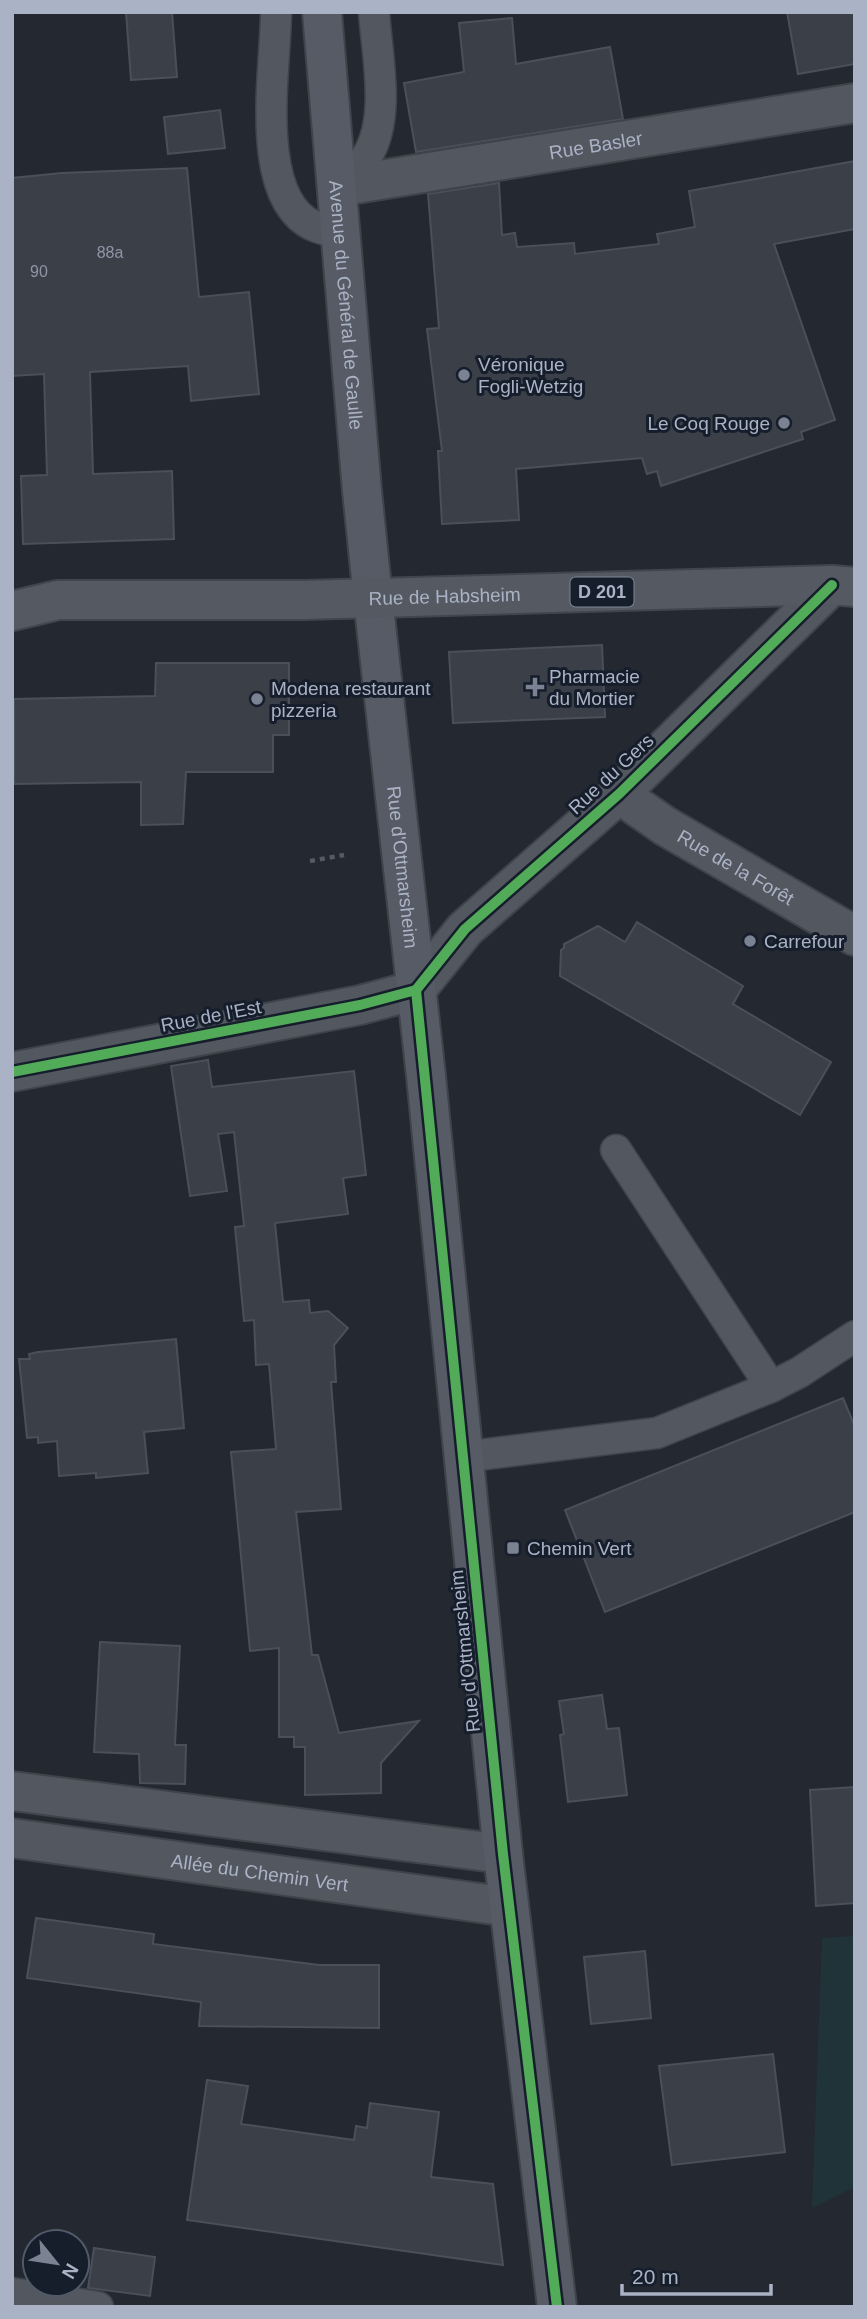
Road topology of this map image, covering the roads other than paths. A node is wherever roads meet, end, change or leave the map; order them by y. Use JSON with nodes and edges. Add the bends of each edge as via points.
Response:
{"nodes":[{"id":1,"x":276,"y":12,"type":"edge"},
{"id":2,"x":322,"y":12,"type":"edge"},
{"id":3,"x":374,"y":12,"type":"edge"},
{"id":4,"x":855,"y":103,"type":"edge"},
{"id":5,"x":337,"y":187,"type":"junction"},
{"id":6,"x":340,"y":233,"type":"junction"},
{"id":7,"x":847,"y":581,"type":"edge"},
{"id":8,"x":12,"y":584,"type":"edge"},
{"id":9,"x":373,"y":598,"type":"junction"},
{"id":10,"x":58,"y":600,"type":"junction"},
{"id":11,"x":12,"y":611,"type":"edge"},
{"id":12,"x":618,"y":793,"type":"junction"},
{"id":13,"x":855,"y":936,"type":"edge"},
{"id":14,"x":416,"y":990,"type":"junction"},
{"id":15,"x":12,"y":1072,"type":"edge"},
{"id":16,"x":616,"y":1150,"type":"dead end"},
{"id":17,"x":855,"y":1336,"type":"edge"},
{"id":18,"x":771,"y":1387,"type":"junction"},
{"id":19,"x":463,"y":1457,"type":"junction"},
{"id":20,"x":12,"y":1791,"type":"edge"},
{"id":21,"x":12,"y":1838,"type":"edge"},
{"id":22,"x":503,"y":1854,"type":"junction"},
{"id":23,"x":509,"y":1907,"type":"junction"},
{"id":24,"x":12,"y":2293,"type":"edge"},
{"id":25,"x":98,"y":2307,"type":"edge"},
{"id":26,"x":557,"y":2307,"type":"edge"}],
"edges":[{"from":1,"to":6,"type":"lane","via":[[271,140],[277,174],[298,214],[313,226]]},
{"from":2,"to":5,"type":"main road","name":"Avenue du Général de Gaulle"},
{"from":3,"to":5,"type":"lane","via":[[381,110],[377,136],[366,158]]},
{"from":4,"to":5,"type":"street","name":"Rue Basler"},
{"from":5,"to":6,"type":"main road","name":"Avenue du Général de Gaulle"},
{"from":6,"to":9,"type":"main road","name":"Avenue du Général de Gaulle"},
{"from":7,"to":9,"type":"main road","name":"Rue de Habsheim","number":"D 201"},
{"from":7,"to":12,"type":"street","name":"Rue du Gers"},
{"from":8,"to":10,"type":"main road","name":"Rue de Habsheim","number":"D 201"},
{"from":9,"to":10,"type":"main road","name":"Rue de Habsheim","number":"D 201"},
{"from":9,"to":14,"type":"main road","name":"Rue d'Ottmarsheim"},
{"from":10,"to":11,"type":"main road","name":"Rue de Habsheim","number":"D 201"},
{"from":12,"to":13,"type":"street","name":"Rue de la Forêt","via":[[665,826]]},
{"from":12,"to":14,"type":"street","name":"Rue du Gers","via":[[465,929]]},
{"from":14,"to":15,"type":"street","name":"Rue de l'Est","via":[[360,1005]]},
{"from":14,"to":19,"type":"main road","name":"Rue d'Ottmarsheim"},
{"from":16,"to":18,"type":"lane"},
{"from":17,"to":18,"type":"lane"},
{"from":18,"to":19,"type":"lane","via":[[657,1433]]},
{"from":19,"to":22,"type":"main road","name":"Rue d'Ottmarsheim"},
{"from":20,"to":22,"type":"street"},
{"from":21,"to":23,"type":"street","name":"Allée du Chemin Vert"},
{"from":22,"to":23,"type":"main road","name":"Rue d'Ottmarsheim"},
{"from":23,"to":26,"type":"main road","name":"Rue d'Ottmarsheim"},
{"from":24,"to":25,"type":"lane"}]}
